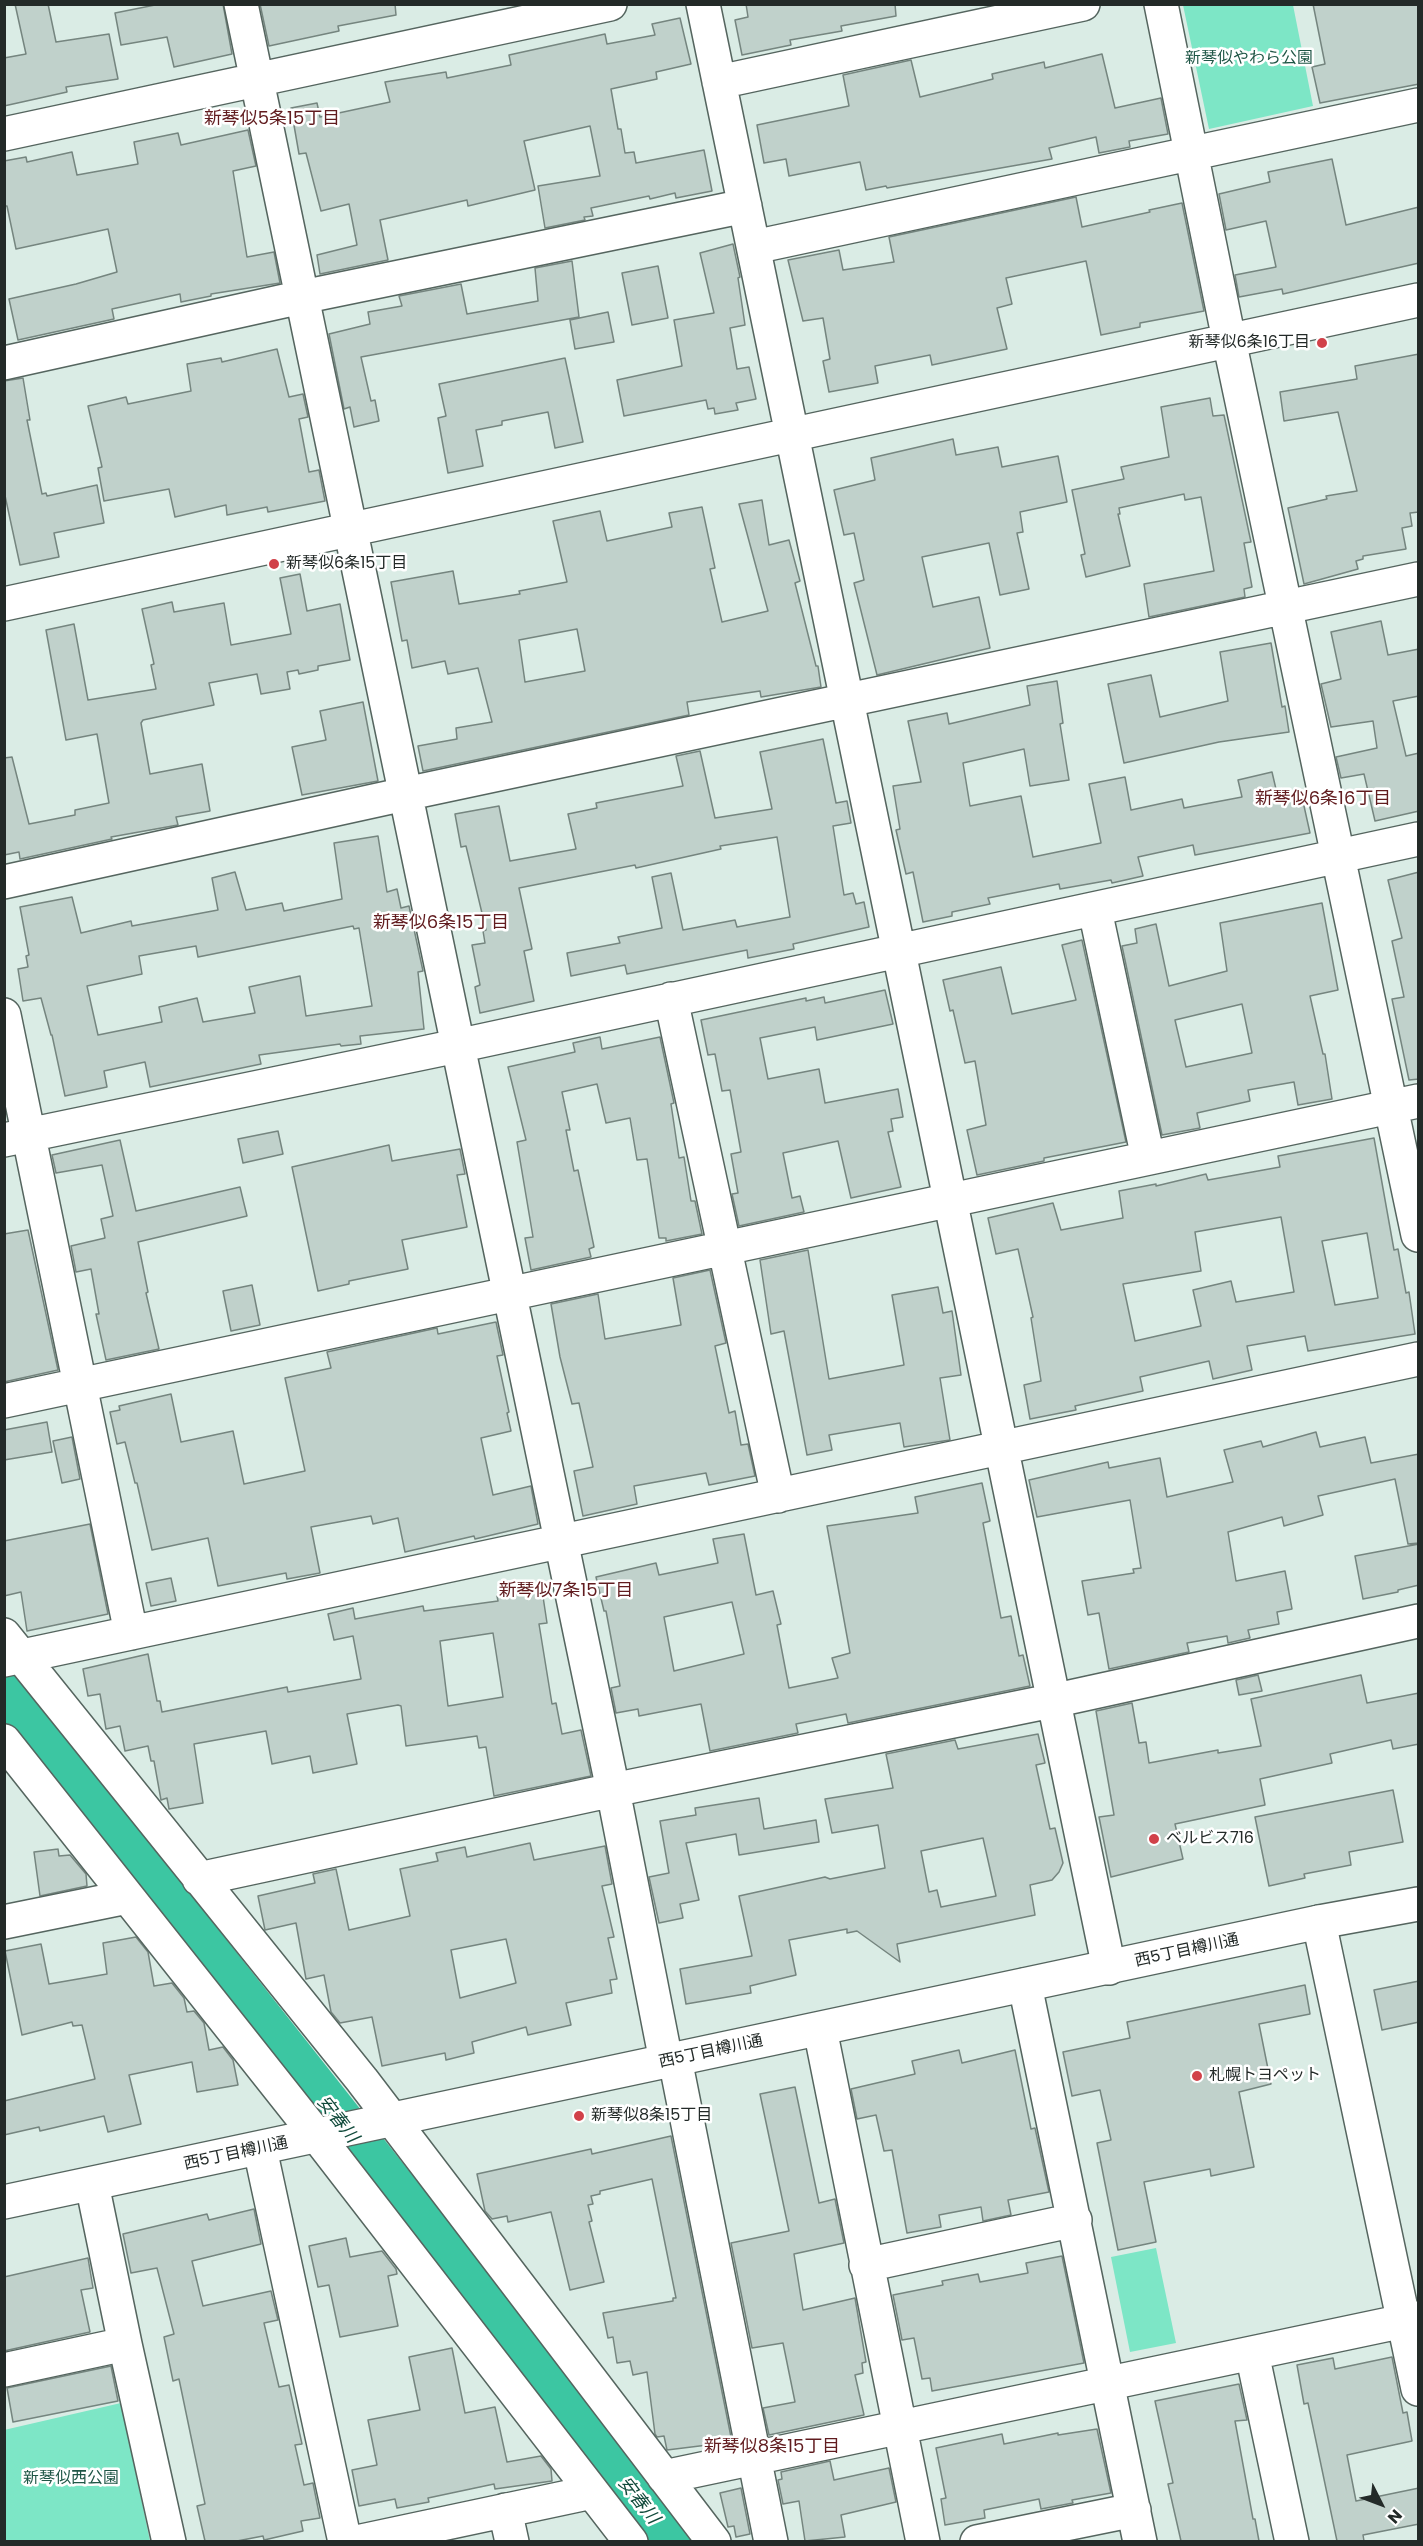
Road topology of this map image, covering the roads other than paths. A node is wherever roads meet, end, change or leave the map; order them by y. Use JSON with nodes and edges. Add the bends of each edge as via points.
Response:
{"nodes":[{"id":1,"x":241,"y":4,"type":"edge"},
{"id":2,"x":610,"y":4,"type":"edge"},
{"id":3,"x":703,"y":4,"type":"edge"},
{"id":4,"x":1083,"y":4,"type":"edge"},
{"id":5,"x":1161,"y":4,"type":"edge"},
{"id":6,"x":256,"y":79,"type":"junction"},
{"id":7,"x":719,"y":82,"type":"junction"},
{"id":8,"x":1419,"y":105,"type":"edge"},
{"id":9,"x":4,"y":134,"type":"edge"},
{"id":10,"x":1193,"y":154,"type":"junction"},
{"id":11,"x":745,"y":206,"type":"junction"},
{"id":12,"x":754,"y":247,"type":"junction"},
{"id":13,"x":302,"y":297,"type":"junction"},
{"id":14,"x":1419,"y":300,"type":"edge"},
{"id":15,"x":1229,"y":340,"type":"junction"},
{"id":16,"x":4,"y":363,"type":"edge"},
{"id":17,"x":793,"y":434,"type":"junction"},
{"id":18,"x":352,"y":529,"type":"junction"},
{"id":19,"x":1419,"y":579,"type":"edge"},
{"id":20,"x":4,"y":604,"type":"edge"},
{"id":21,"x":1286,"y":607,"type":"junction"},
{"id":22,"x":848,"y":702,"type":"junction"},
{"id":23,"x":405,"y":794,"type":"junction"},
{"id":24,"x":1419,"y":839,"type":"edge"},
{"id":25,"x":1338,"y":856,"type":"junction"},
{"id":26,"x":4,"y":882,"type":"edge"},
{"id":27,"x":1095,"y":910,"type":"junction"},
{"id":28,"x":898,"y":951,"type":"junction"},
{"id":29,"x":671,"y":999,"type":"junction"},
{"id":30,"x":4,"y":1015,"type":"edge"},
{"id":31,"x":457,"y":1046,"type":"junction"},
{"id":32,"x":1404,"y":1103,"type":"edge"},
{"id":33,"x":17,"y":1138,"type":"edge"},
{"id":34,"x":1148,"y":1158,"type":"junction"},
{"id":35,"x":949,"y":1200,"type":"junction"},
{"id":36,"x":1419,"y":1235,"type":"edge"},
{"id":37,"x":724,"y":1248,"type":"junction"},
{"id":38,"x":509,"y":1294,"type":"junction"},
{"id":39,"x":1419,"y":1359,"type":"edge"},
{"id":40,"x":81,"y":1385,"type":"junction"},
{"id":41,"x":4,"y":1401,"type":"edge"},
{"id":42,"x":1001,"y":1448,"type":"junction"},
{"id":43,"x":778,"y":1496,"type":"junction"},
{"id":44,"x":561,"y":1543,"type":"junction"},
{"id":45,"x":1419,"y":1621,"type":"edge"},
{"id":46,"x":131,"y":1633,"type":"junction"},
{"id":47,"x":10,"y":1650,"type":"edge"},
{"id":48,"x":1053,"y":1700,"type":"junction"},
{"id":49,"x":4,"y":1741,"type":"edge"},
{"id":50,"x":613,"y":1790,"type":"junction"},
{"id":51,"x":199,"y":1879,"type":"junction"},
{"id":52,"x":127,"y":1897,"type":"junction"},
{"id":53,"x":1419,"y":1904,"type":"edge"},
{"id":54,"x":4,"y":1922,"type":"edge"},
{"id":55,"x":1319,"y":1922,"type":"junction"},
{"id":56,"x":1109,"y":1968,"type":"junction"},
{"id":57,"x":1025,"y":1985,"type":"junction"},
{"id":58,"x":820,"y":2029,"type":"junction"},
{"id":59,"x":670,"y":2060,"type":"junction"},
{"id":60,"x":382,"y":2123,"type":"junction"},
{"id":61,"x":324,"y":2135,"type":"junction"},
{"id":62,"x":260,"y":2149,"type":"junction"},
{"id":63,"x":92,"y":2184,"type":"junction"},
{"id":64,"x":4,"y":2202,"type":"edge"},
{"id":65,"x":1075,"y":2220,"type":"junction"},
{"id":66,"x":866,"y":2265,"type":"junction"},
{"id":67,"x":1411,"y":2319,"type":"edge"},
{"id":68,"x":125,"y":2344,"type":"junction"},
{"id":69,"x":1252,"y":2353,"type":"junction"},
{"id":70,"x":4,"y":2370,"type":"edge"},
{"id":71,"x":1108,"y":2382,"type":"junction"},
{"id":72,"x":1419,"y":2389,"type":"edge"},
{"id":73,"x":899,"y":2427,"type":"junction"},
{"id":74,"x":754,"y":2457,"type":"junction"},
{"id":75,"x":664,"y":2477,"type":"junction"},
{"id":76,"x":592,"y":2492,"type":"junction"},
{"id":77,"x":1134,"y":2510,"type":"junction"},
{"id":78,"x":508,"y":2526,"type":"edge"},
{"id":79,"x":169,"y":2541,"type":"edge"},
{"id":80,"x":345,"y":2541,"type":"edge"},
{"id":81,"x":357,"y":2541,"type":"edge"},
{"id":82,"x":631,"y":2541,"type":"edge"},
{"id":83,"x":714,"y":2541,"type":"edge"},
{"id":84,"x":771,"y":2541,"type":"edge"},
{"id":85,"x":923,"y":2541,"type":"edge"},
{"id":86,"x":977,"y":2541,"type":"edge"},
{"id":87,"x":1140,"y":2541,"type":"edge"},
{"id":88,"x":1292,"y":2541,"type":"edge"}],
"edges":[{"from":1,"to":6,"type":"street"},
{"from":2,"to":6,"type":"street"},
{"from":3,"to":7,"type":"street"},
{"from":4,"to":7,"type":"street"},
{"from":5,"to":10,"type":"street"},
{"from":6,"to":9,"type":"street"},
{"from":6,"to":13,"type":"street"},
{"from":7,"to":11,"type":"street"},
{"from":8,"to":10,"type":"street"},
{"from":10,"to":12,"type":"street"},
{"from":10,"to":15,"type":"street"},
{"from":11,"to":12,"type":"street"},
{"from":11,"to":13,"type":"street"},
{"from":12,"to":17,"type":"street"},
{"from":13,"to":16,"type":"street"},
{"from":13,"to":18,"type":"street"},
{"from":14,"to":15,"type":"street"},
{"from":15,"to":17,"type":"street"},
{"from":15,"to":21,"type":"street"},
{"from":17,"to":18,"type":"street"},
{"from":17,"to":22,"type":"street"},
{"from":18,"to":20,"type":"street"},
{"from":18,"to":23,"type":"street"},
{"from":19,"to":21,"type":"street"},
{"from":21,"to":22,"type":"street"},
{"from":21,"to":25,"type":"street"},
{"from":22,"to":23,"type":"street"},
{"from":22,"to":28,"type":"street"},
{"from":23,"to":26,"type":"street"},
{"from":23,"to":31,"type":"street"},
{"from":24,"to":25,"type":"street"},
{"from":25,"to":27,"type":"street"},
{"from":25,"to":32,"type":"street"},
{"from":27,"to":28,"type":"street"},
{"from":27,"to":34,"type":"street"},
{"from":28,"to":29,"type":"street"},
{"from":28,"to":35,"type":"street"},
{"from":29,"to":31,"type":"street"},
{"from":29,"to":37,"type":"street"},
{"from":30,"to":33,"type":"street"},
{"from":31,"to":33,"type":"street"},
{"from":31,"to":38,"type":"street"},
{"from":32,"to":34,"type":"street"},
{"from":32,"to":36,"type":"street"},
{"from":33,"to":40,"type":"street"},
{"from":34,"to":35,"type":"street"},
{"from":35,"to":37,"type":"street"},
{"from":35,"to":42,"type":"street"},
{"from":37,"to":38,"type":"street"},
{"from":37,"to":43,"type":"street"},
{"from":38,"to":40,"type":"street"},
{"from":38,"to":44,"type":"street"},
{"from":39,"to":42,"type":"street"},
{"from":40,"to":41,"type":"street"},
{"from":40,"to":46,"type":"street"},
{"from":42,"to":43,"type":"street"},
{"from":42,"to":48,"type":"street"},
{"from":43,"to":44,"type":"street"},
{"from":44,"to":46,"type":"street"},
{"from":44,"to":50,"type":"street"},
{"from":45,"to":48,"type":"street"},
{"from":46,"to":47,"type":"street"},
{"from":47,"to":51,"type":"street"},
{"from":48,"to":50,"type":"street"},
{"from":48,"to":56,"type":"street"},
{"from":49,"to":52,"type":"street"},
{"from":50,"to":51,"type":"street"},
{"from":50,"to":59,"type":"street"},
{"from":51,"to":60,"type":"street","via":[[362,2080]]},
{"from":52,"to":54,"type":"street"},
{"from":52,"to":61,"type":"street"},
{"from":53,"to":55,"type":"street","name":"西5丁目樽川通"},
{"from":55,"to":56,"type":"street","name":"西5丁目樽川通"},
{"from":55,"to":67,"type":"street"},
{"from":56,"to":57,"type":"street","name":"西5丁目樽川通"},
{"from":57,"to":58,"type":"street","name":"西5丁目樽川通"},
{"from":57,"to":65,"type":"street"},
{"from":58,"to":59,"type":"street","name":"西5丁目樽川通"},
{"from":58,"to":66,"type":"street"},
{"from":59,"to":60,"type":"street","name":"西5丁目樽川通"},
{"from":59,"to":74,"type":"street"},
{"from":60,"to":61,"type":"street","name":"西5丁目樽川通"},
{"from":60,"to":75,"type":"street"},
{"from":61,"to":62,"type":"street","name":"西5丁目樽川通"},
{"from":61,"to":76,"type":"street"},
{"from":62,"to":63,"type":"street","name":"西5丁目樽川通"},
{"from":62,"to":80,"type":"street"},
{"from":63,"to":64,"type":"street","name":"西5丁目樽川通"},
{"from":63,"to":68,"type":"street"},
{"from":65,"to":66,"type":"street"},
{"from":65,"to":71,"type":"street"},
{"from":66,"to":73,"type":"street"},
{"from":67,"to":69,"type":"street"},
{"from":67,"to":72,"type":"street"},
{"from":68,"to":70,"type":"street"},
{"from":68,"to":79,"type":"street"},
{"from":69,"to":71,"type":"street"},
{"from":69,"to":88,"type":"street"},
{"from":71,"to":73,"type":"street"},
{"from":71,"to":77,"type":"street"},
{"from":73,"to":74,"type":"street"},
{"from":73,"to":85,"type":"street"},
{"from":74,"to":75,"type":"street"},
{"from":74,"to":84,"type":"street"},
{"from":75,"to":83,"type":"street"},
{"from":76,"to":78,"type":"street"},
{"from":76,"to":82,"type":"street"},
{"from":77,"to":86,"type":"street"},
{"from":77,"to":87,"type":"street"},
{"from":78,"to":81,"type":"street"}]}
